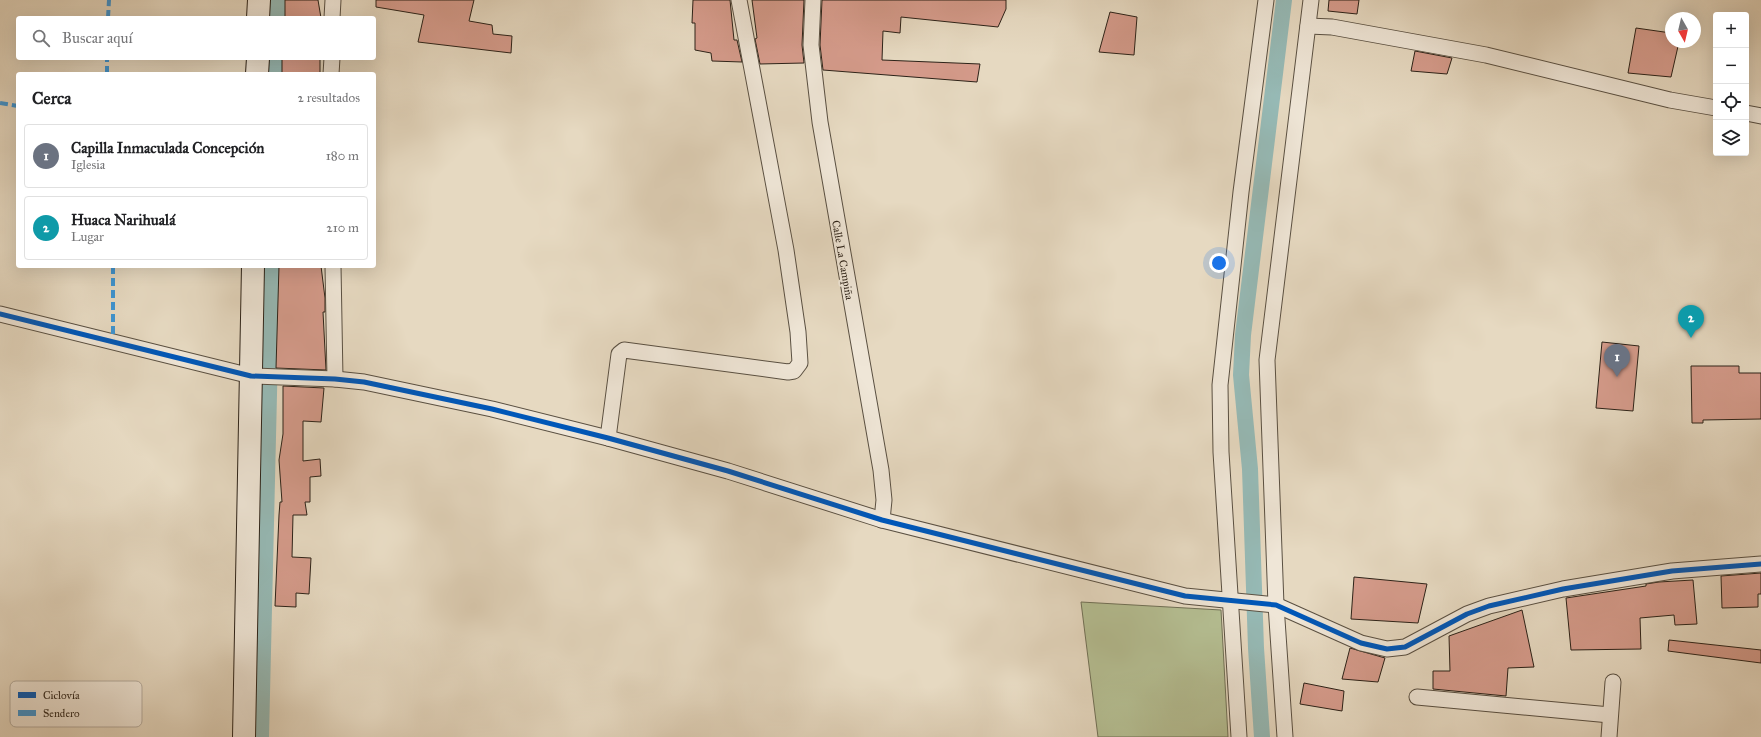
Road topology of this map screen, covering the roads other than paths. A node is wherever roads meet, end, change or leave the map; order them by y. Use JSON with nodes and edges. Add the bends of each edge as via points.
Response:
{"nodes":[{"id":1,"x":259,"y":0,"type":"edge"},
{"id":2,"x":333,"y":0,"type":"edge"},
{"id":3,"x":739,"y":0,"type":"edge"},
{"id":4,"x":813,"y":0,"type":"edge"},
{"id":5,"x":1266,"y":0,"type":"edge"},
{"id":6,"x":1311,"y":0,"type":"edge"},
{"id":7,"x":258,"y":16,"type":"edge"},
{"id":8,"x":332,"y":16,"type":"edge"},
{"id":9,"x":1308,"y":26,"type":"junction"},
{"id":10,"x":258,"y":60,"type":"edge"},
{"id":11,"x":332,"y":60,"type":"edge"},
{"id":12,"x":257,"y":72,"type":"edge"},
{"id":13,"x":331,"y":72,"type":"edge"},
{"id":14,"x":1713,"y":107,"type":"edge"},
{"id":15,"x":1749,"y":114,"type":"edge"},
{"id":16,"x":1761,"y":116,"type":"edge"},
{"id":17,"x":253,"y":268,"type":"edge"},
{"id":18,"x":333,"y":268,"type":"edge"},
{"id":19,"x":0,"y":314,"type":"edge"},
{"id":20,"x":262,"y":377,"type":"junction"},
{"id":21,"x":335,"y":379,"type":"junction"},
{"id":22,"x":608,"y":438,"type":"junction"},
{"id":23,"x":882,"y":520,"type":"junction"},
{"id":24,"x":1761,"y":564,"type":"edge"},
{"id":25,"x":1235,"y":601,"type":"junction"},
{"id":26,"x":1269,"y":604,"type":"junction"},
{"id":27,"x":1613,"y":682,"type":"dead end"},
{"id":28,"x":1417,"y":697,"type":"dead end"},
{"id":29,"x":1610,"y":715,"type":"junction"},
{"id":30,"x":244,"y":737,"type":"edge"},
{"id":31,"x":1239,"y":737,"type":"edge"},
{"id":32,"x":1286,"y":737,"type":"edge"},
{"id":33,"x":1609,"y":737,"type":"edge"}],
"edges":[{"from":1,"to":7,"type":"main road"},
{"from":2,"to":8,"type":"street"},
{"from":3,"to":22,"type":"street","via":[[786,250],[800,363],[794,371],[788,372],[624,350],[619,354]]},
{"from":4,"to":23,"type":"street","name":"Calle La Campiña","via":[[811,45],[820,122],[881,470],[884,500]]},
{"from":5,"to":25,"type":"street","via":[[1241,192],[1220,386],[1221,452]]},
{"from":6,"to":9,"type":"street"},
{"from":9,"to":14,"type":"street","via":[[1332,27],[1486,55]]},
{"from":9,"to":26,"type":"street","via":[[1267,360]]},
{"from":10,"to":12,"type":"main road"},
{"from":11,"to":13,"type":"street"},
{"from":15,"to":16,"type":"street"},
{"from":17,"to":20,"type":"main road"},
{"from":18,"to":21,"type":"street"},
{"from":19,"to":20,"type":"street"},
{"from":20,"to":21,"type":"street"},
{"from":20,"to":30,"type":"main road"},
{"from":21,"to":22,"type":"street","via":[[364,382],[492,409]]},
{"from":22,"to":23,"type":"street","via":[[728,471]]},
{"from":23,"to":25,"type":"street","via":[[1185,596]]},
{"from":24,"to":26,"type":"street","via":[[1672,571],[1548,592],[1467,614],[1396,650],[1361,643]]},
{"from":25,"to":26,"type":"street"},
{"from":25,"to":31,"type":"street"},
{"from":26,"to":32,"type":"street"},
{"from":27,"to":29,"type":"street"},
{"from":28,"to":29,"type":"street"},
{"from":29,"to":33,"type":"street"}]}
